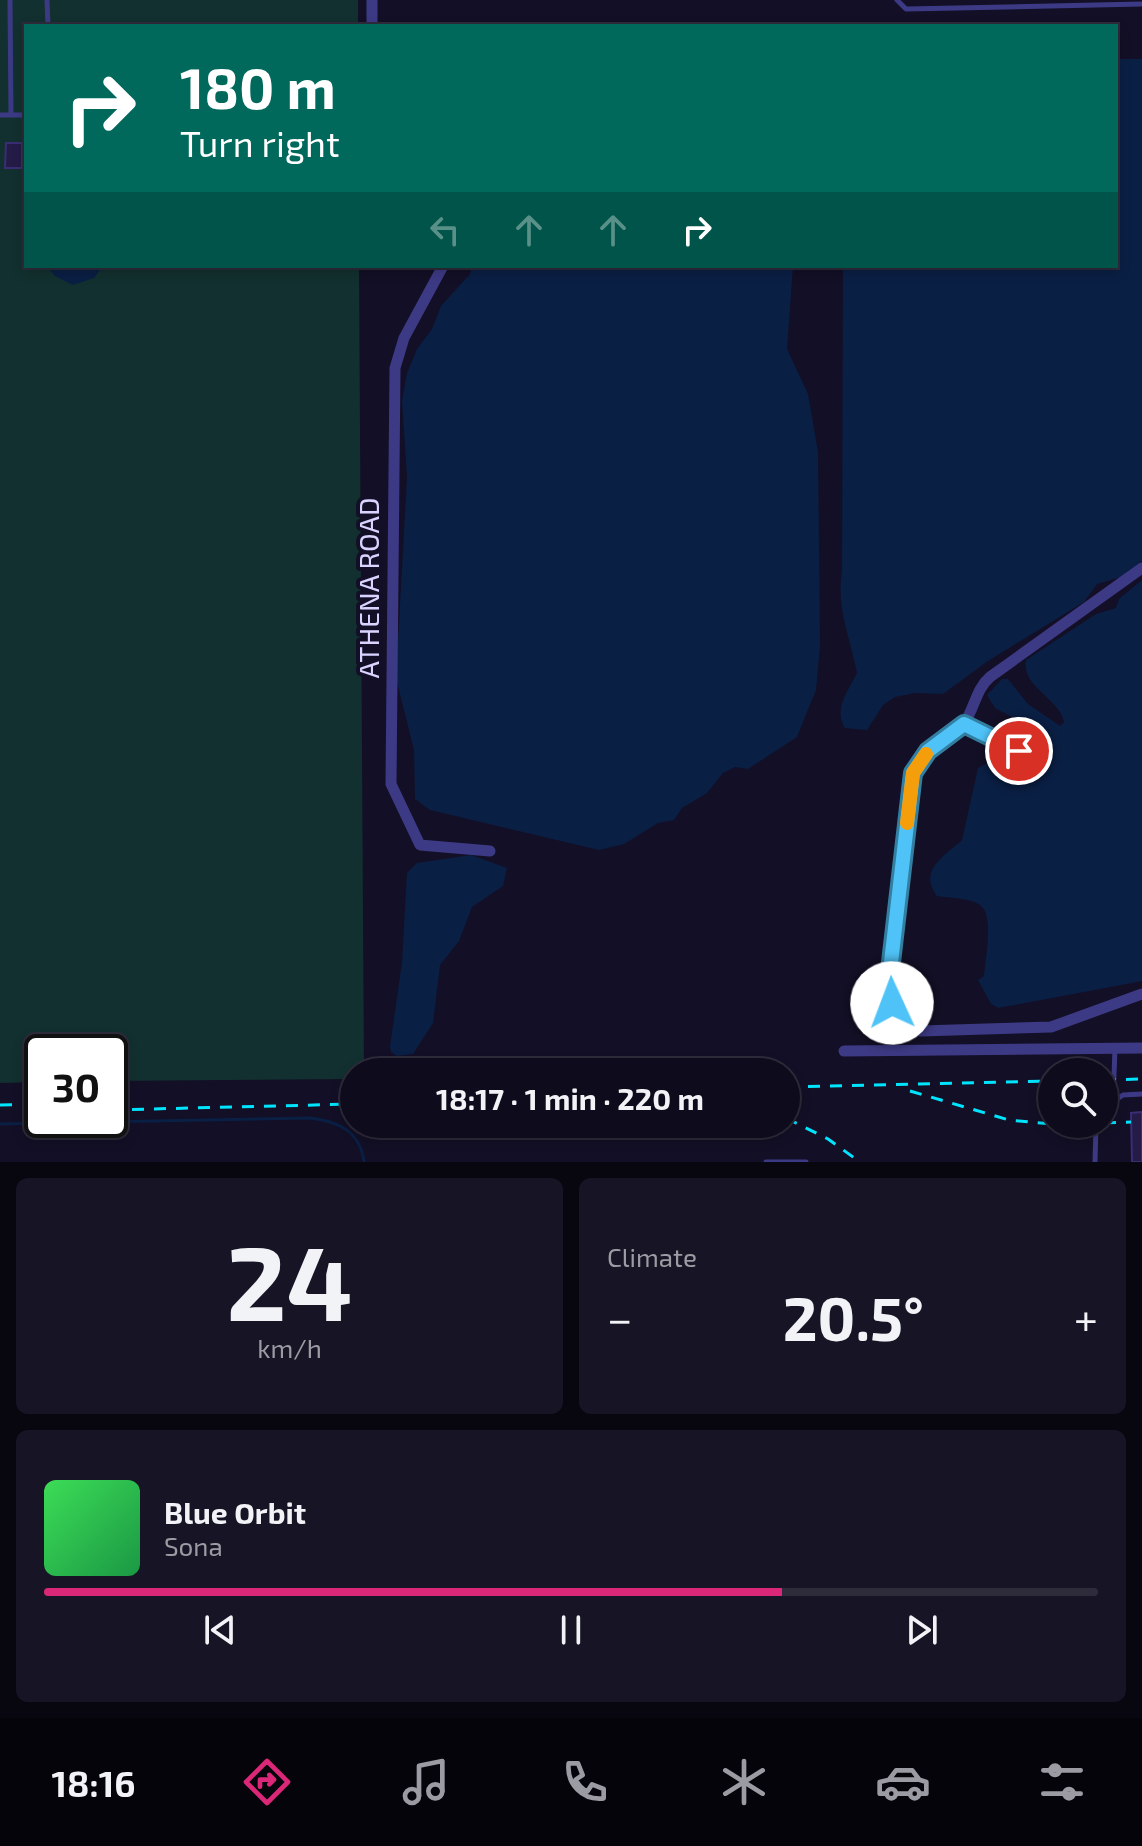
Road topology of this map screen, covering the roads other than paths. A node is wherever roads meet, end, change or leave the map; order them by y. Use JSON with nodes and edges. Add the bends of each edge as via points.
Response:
{"nodes":[{"id":1,"x":10,"y":0,"type":"edge"},
{"id":2,"x":47,"y":0,"type":"edge"},
{"id":3,"x":372,"y":0,"type":"edge"},
{"id":4,"x":897,"y":0,"type":"edge"},
{"id":5,"x":1142,"y":4,"type":"edge"},
{"id":6,"x":48,"y":24,"type":"edge"},
{"id":7,"x":372,"y":24,"type":"edge"},
{"id":8,"x":0,"y":115,"type":"edge"},
{"id":9,"x":11,"y":115,"type":"junction"},
{"id":10,"x":24,"y":115,"type":"edge"},
{"id":11,"x":442,"y":268,"type":"edge"},
{"id":12,"x":1142,"y":568,"type":"edge"},
{"id":13,"x":964,"y":724,"type":"junction"},
{"id":14,"x":1019,"y":751,"type":"dead end"},
{"id":15,"x":490,"y":851,"type":"dead end"},
{"id":16,"x":1142,"y":994,"type":"edge"},
{"id":17,"x":1115,"y":1048,"type":"junction"},
{"id":18,"x":1142,"y":1048,"type":"edge"},
{"id":19,"x":844,"y":1051,"type":"dead end"},
{"id":20,"x":1115,"y":1058,"type":"edge"},
{"id":21,"x":1142,"y":1094,"type":"edge"},
{"id":22,"x":1118,"y":1098,"type":"edge"},
{"id":23,"x":1096,"y":1138,"type":"edge"},
{"id":24,"x":766,"y":1162,"type":"edge"},
{"id":25,"x":806,"y":1162,"type":"edge"},
{"id":26,"x":1095,"y":1162,"type":"edge"}],
"edges":[{"from":1,"to":9,"type":"lane"},
{"from":2,"to":6,"type":"lane"},
{"from":3,"to":7,"type":"street"},
{"from":4,"to":5,"type":"lane","via":[[906,9]]},
{"from":8,"to":9,"type":"lane"},
{"from":9,"to":10,"type":"lane"},
{"from":11,"to":15,"type":"street","name":"ATHENA ROAD","via":[[404,338],[395,368],[391,784],[420,845]]},
{"from":12,"to":13,"type":"street","via":[[990,677],[980,686]]},
{"from":13,"to":14,"type":"lane"},
{"from":13,"to":16,"type":"street","via":[[928,751],[913,773],[890,971],[899,1020],[921,1031],[1051,1027]]},
{"from":17,"to":18,"type":"street"},
{"from":17,"to":19,"type":"street"},
{"from":17,"to":20,"type":"lane"},
{"from":21,"to":22,"type":"lane"},
{"from":23,"to":26,"type":"lane"},
{"from":24,"to":25,"type":"lane"}]}
